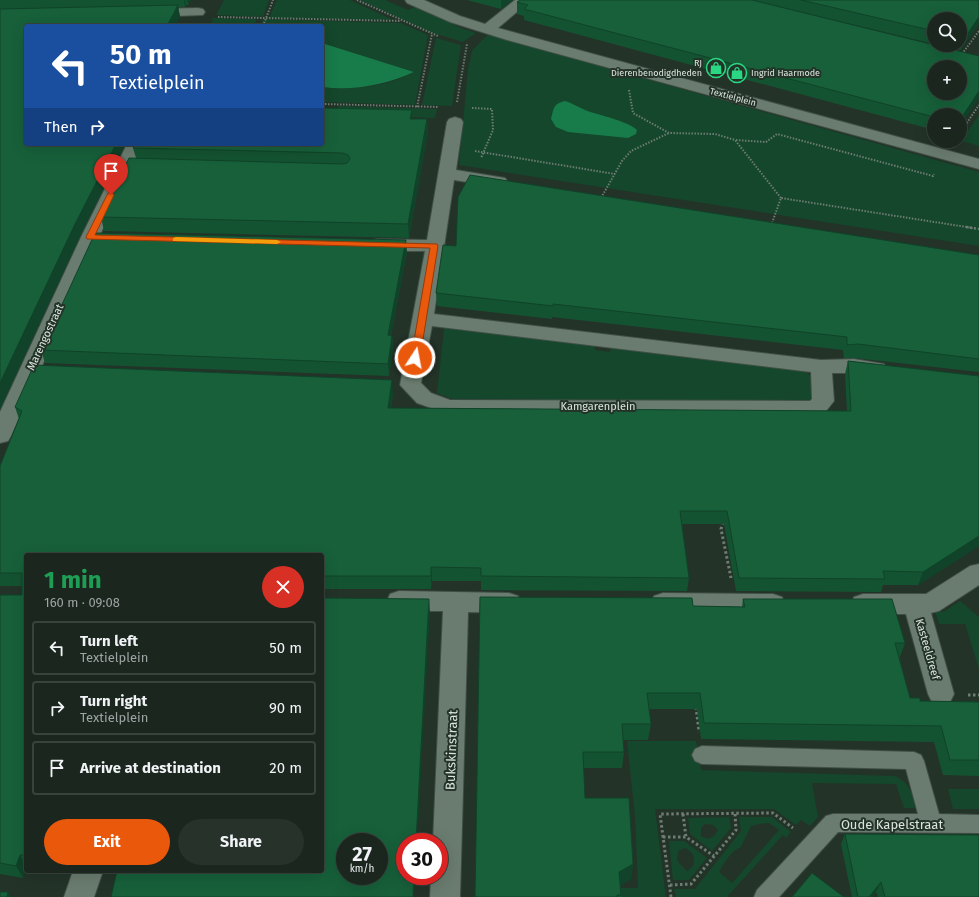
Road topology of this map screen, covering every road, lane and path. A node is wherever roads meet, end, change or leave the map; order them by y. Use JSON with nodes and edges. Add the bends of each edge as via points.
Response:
{"nodes":[{"id":1,"x":273,"y":0,"type":"edge"},
{"id":2,"x":412,"y":0,"type":"edge"},
{"id":3,"x":524,"y":0,"type":"edge"},
{"id":4,"x":201,"y":6,"type":"edge"},
{"id":5,"x":135,"y":13,"type":"edge"},
{"id":6,"x":266,"y":18,"type":"junction"},
{"id":7,"x":402,"y":21,"type":"dead end"},
{"id":8,"x":193,"y":24,"type":"edge"},
{"id":9,"x":264,"y":24,"type":"edge"},
{"id":10,"x":487,"y":29,"type":"junction"},
{"id":11,"x":979,"y":30,"type":"edge"},
{"id":12,"x":432,"y":34,"type":"dead end"},
{"id":13,"x":967,"y":39,"type":"edge"},
{"id":14,"x":972,"y":40,"type":"junction"},
{"id":15,"x":960,"y":56,"type":"edge"},
{"id":16,"x":643,"y":73,"type":"junction"},
{"id":17,"x":324,"y":104,"type":"edge"},
{"id":18,"x":337,"y":104,"type":"junction"},
{"id":19,"x":979,"y":105,"type":"edge"},
{"id":20,"x":417,"y":106,"type":"junction"},
{"id":21,"x":336,"y":111,"type":"edge"},
{"id":22,"x":456,"y":115,"type":"junction"},
{"id":23,"x":967,"y":123,"type":"edge"},
{"id":24,"x":669,"y":134,"type":"junction"},
{"id":25,"x":735,"y":140,"type":"junction"},
{"id":26,"x":135,"y":146,"type":"edge"},
{"id":27,"x":451,"y":150,"type":"junction"},
{"id":28,"x":485,"y":152,"type":"junction"},
{"id":29,"x":945,"y":155,"type":"junction"},
{"id":30,"x":979,"y":164,"type":"edge"},
{"id":31,"x":447,"y":174,"type":"junction"},
{"id":32,"x":615,"y":174,"type":"junction"},
{"id":33,"x":469,"y":177,"type":"junction"},
{"id":34,"x":515,"y":184,"type":"edge"},
{"id":35,"x":782,"y":198,"type":"junction"},
{"id":36,"x":599,"y":203,"type":"edge"},
{"id":37,"x":772,"y":223,"type":"edge"},
{"id":38,"x":979,"y":229,"type":"edge"},
{"id":39,"x":358,"y":244,"type":"edge"},
{"id":40,"x":434,"y":246,"type":"junction"},
{"id":41,"x":423,"y":319,"type":"junction"},
{"id":42,"x":821,"y":367,"type":"junction"},
{"id":43,"x":29,"y":370,"type":"junction"},
{"id":44,"x":52,"y":371,"type":"edge"},
{"id":45,"x":893,"y":371,"type":"edge"},
{"id":46,"x":0,"y":436,"type":"edge"},
{"id":47,"x":722,"y":515,"type":"edge"},
{"id":48,"x":979,"y":573,"type":"edge"},
{"id":49,"x":374,"y":600,"type":"edge"},
{"id":50,"x":456,"y":602,"type":"junction"},
{"id":51,"x":534,"y":603,"type":"edge"},
{"id":52,"x":643,"y":603,"type":"edge"},
{"id":53,"x":736,"y":604,"type":"junction"},
{"id":54,"x":798,"y":604,"type":"edge"},
{"id":55,"x":844,"y":604,"type":"edge"},
{"id":56,"x":916,"y":604,"type":"junction"},
{"id":57,"x":941,"y":694,"type":"dead end"},
{"id":58,"x":695,"y":702,"type":"edge"},
{"id":59,"x":702,"y":755,"type":"joint"},
{"id":60,"x":735,"y":813,"type":"junction"},
{"id":61,"x":683,"y":814,"type":"junction"},
{"id":62,"x":931,"y":824,"type":"junction"},
{"id":63,"x":979,"y":824,"type":"edge"},
{"id":64,"x":663,"y":837,"type":"junction"},
{"id":65,"x":686,"y":837,"type":"junction"},
{"id":66,"x":814,"y":844,"type":"junction"},
{"id":67,"x":714,"y":856,"type":"junction"},
{"id":68,"x":87,"y":873,"type":"edge"},
{"id":69,"x":670,"y":885,"type":"junction"},
{"id":70,"x":79,"y":897,"type":"edge"},
{"id":71,"x":445,"y":897,"type":"edge"},
{"id":72,"x":671,"y":897,"type":"edge"},
{"id":73,"x":765,"y":897,"type":"edge"}],
"edges":[{"from":1,"to":6,"type":"path"},
{"from":2,"to":10,"type":"street","name":"Textielplein","via":[[455,19]]},
{"from":3,"to":10,"type":"street"},
{"from":4,"to":5,"type":"street"},
{"from":4,"to":6,"type":"path","via":[[209,16]]},
{"from":4,"to":8,"type":"street"},
{"from":6,"to":7,"type":"path"},
{"from":6,"to":9,"type":"path"},
{"from":10,"to":16,"type":"street","name":"Textielplein"},
{"from":10,"to":22,"type":"path","via":[[467,45]]},
{"from":11,"to":14,"type":"path"},
{"from":12,"to":20,"type":"path"},
{"from":13,"to":14,"type":"path"},
{"from":14,"to":15,"type":"path"},
{"from":16,"to":24,"type":"path","via":[[631,82],[628,92],[633,113]]},
{"from":16,"to":29,"type":"street","name":"Textielplein"},
{"from":17,"to":18,"type":"path"},
{"from":18,"to":20,"type":"path"},
{"from":18,"to":21,"type":"path"},
{"from":19,"to":23,"type":"path"},
{"from":20,"to":22,"type":"path"},
{"from":22,"to":27,"type":"street"},
{"from":22,"to":28,"type":"path","via":[[492,109],[493,130]]},
{"from":24,"to":25,"type":"path","via":[[715,134]]},
{"from":24,"to":32,"type":"path","via":[[631,151]]},
{"from":25,"to":29,"type":"path","via":[[766,142],[777,134],[933,176]]},
{"from":25,"to":35,"type":"path"},
{"from":26,"to":43,"type":"street","name":"Marengostraat","via":[[132,167]]},
{"from":27,"to":28,"type":"path"},
{"from":27,"to":31,"type":"street"},
{"from":28,"to":32,"type":"path"},
{"from":28,"to":33,"type":"path"},
{"from":29,"to":30,"type":"street","name":"Textielplein"},
{"from":31,"to":33,"type":"street"},
{"from":31,"to":40,"type":"street"},
{"from":32,"to":36,"type":"path"},
{"from":33,"to":34,"type":"street"},
{"from":35,"to":37,"type":"path"},
{"from":35,"to":38,"type":"path"},
{"from":39,"to":40,"type":"street"},
{"from":40,"to":41,"type":"street","name":"Kamgarenplein"},
{"from":41,"to":42,"type":"street"},
{"from":41,"to":42,"type":"street","name":"Kamgarenplein","via":[[402,385],[424,398],[448,407],[810,408],[818,406],[823,401]]},
{"from":42,"to":45,"type":"street","via":[[854,366]]},
{"from":43,"to":44,"type":"street"},
{"from":43,"to":46,"type":"street","name":"Marengostraat"},
{"from":47,"to":53,"type":"path","via":[[724,522],[721,529]]},
{"from":48,"to":56,"type":"street","name":"Kasteeldreef","via":[[930,604]]},
{"from":49,"to":50,"type":"street"},
{"from":50,"to":51,"type":"street"},
{"from":50,"to":71,"type":"street","name":"Bukskinstraat"},
{"from":52,"to":53,"type":"street"},
{"from":53,"to":54,"type":"street"},
{"from":55,"to":56,"type":"street","name":"Kasteeldreef"},
{"from":56,"to":57,"type":"street","name":"Kasteeldreef"},
{"from":58,"to":59,"type":"path"},
{"from":59,"to":62,"type":"lane","via":[[914,761]]},
{"from":60,"to":61,"type":"path"},
{"from":60,"to":66,"type":"path","via":[[773,813]]},
{"from":60,"to":67,"type":"path","via":[[736,830]]},
{"from":61,"to":64,"type":"path","via":[[660,814]]},
{"from":61,"to":65,"type":"path"},
{"from":62,"to":63,"type":"lane","name":"Oude Kapelstraat"},
{"from":62,"to":66,"type":"lane","name":"Oude Kapelstraat","via":[[833,823]]},
{"from":64,"to":65,"type":"path"},
{"from":64,"to":69,"type":"path"},
{"from":65,"to":67,"type":"path"},
{"from":66,"to":73,"type":"lane","name":"Oude Kapelstraat"},
{"from":67,"to":69,"type":"path","via":[[691,884]]},
{"from":68,"to":70,"type":"street"},
{"from":69,"to":72,"type":"path"}]}
